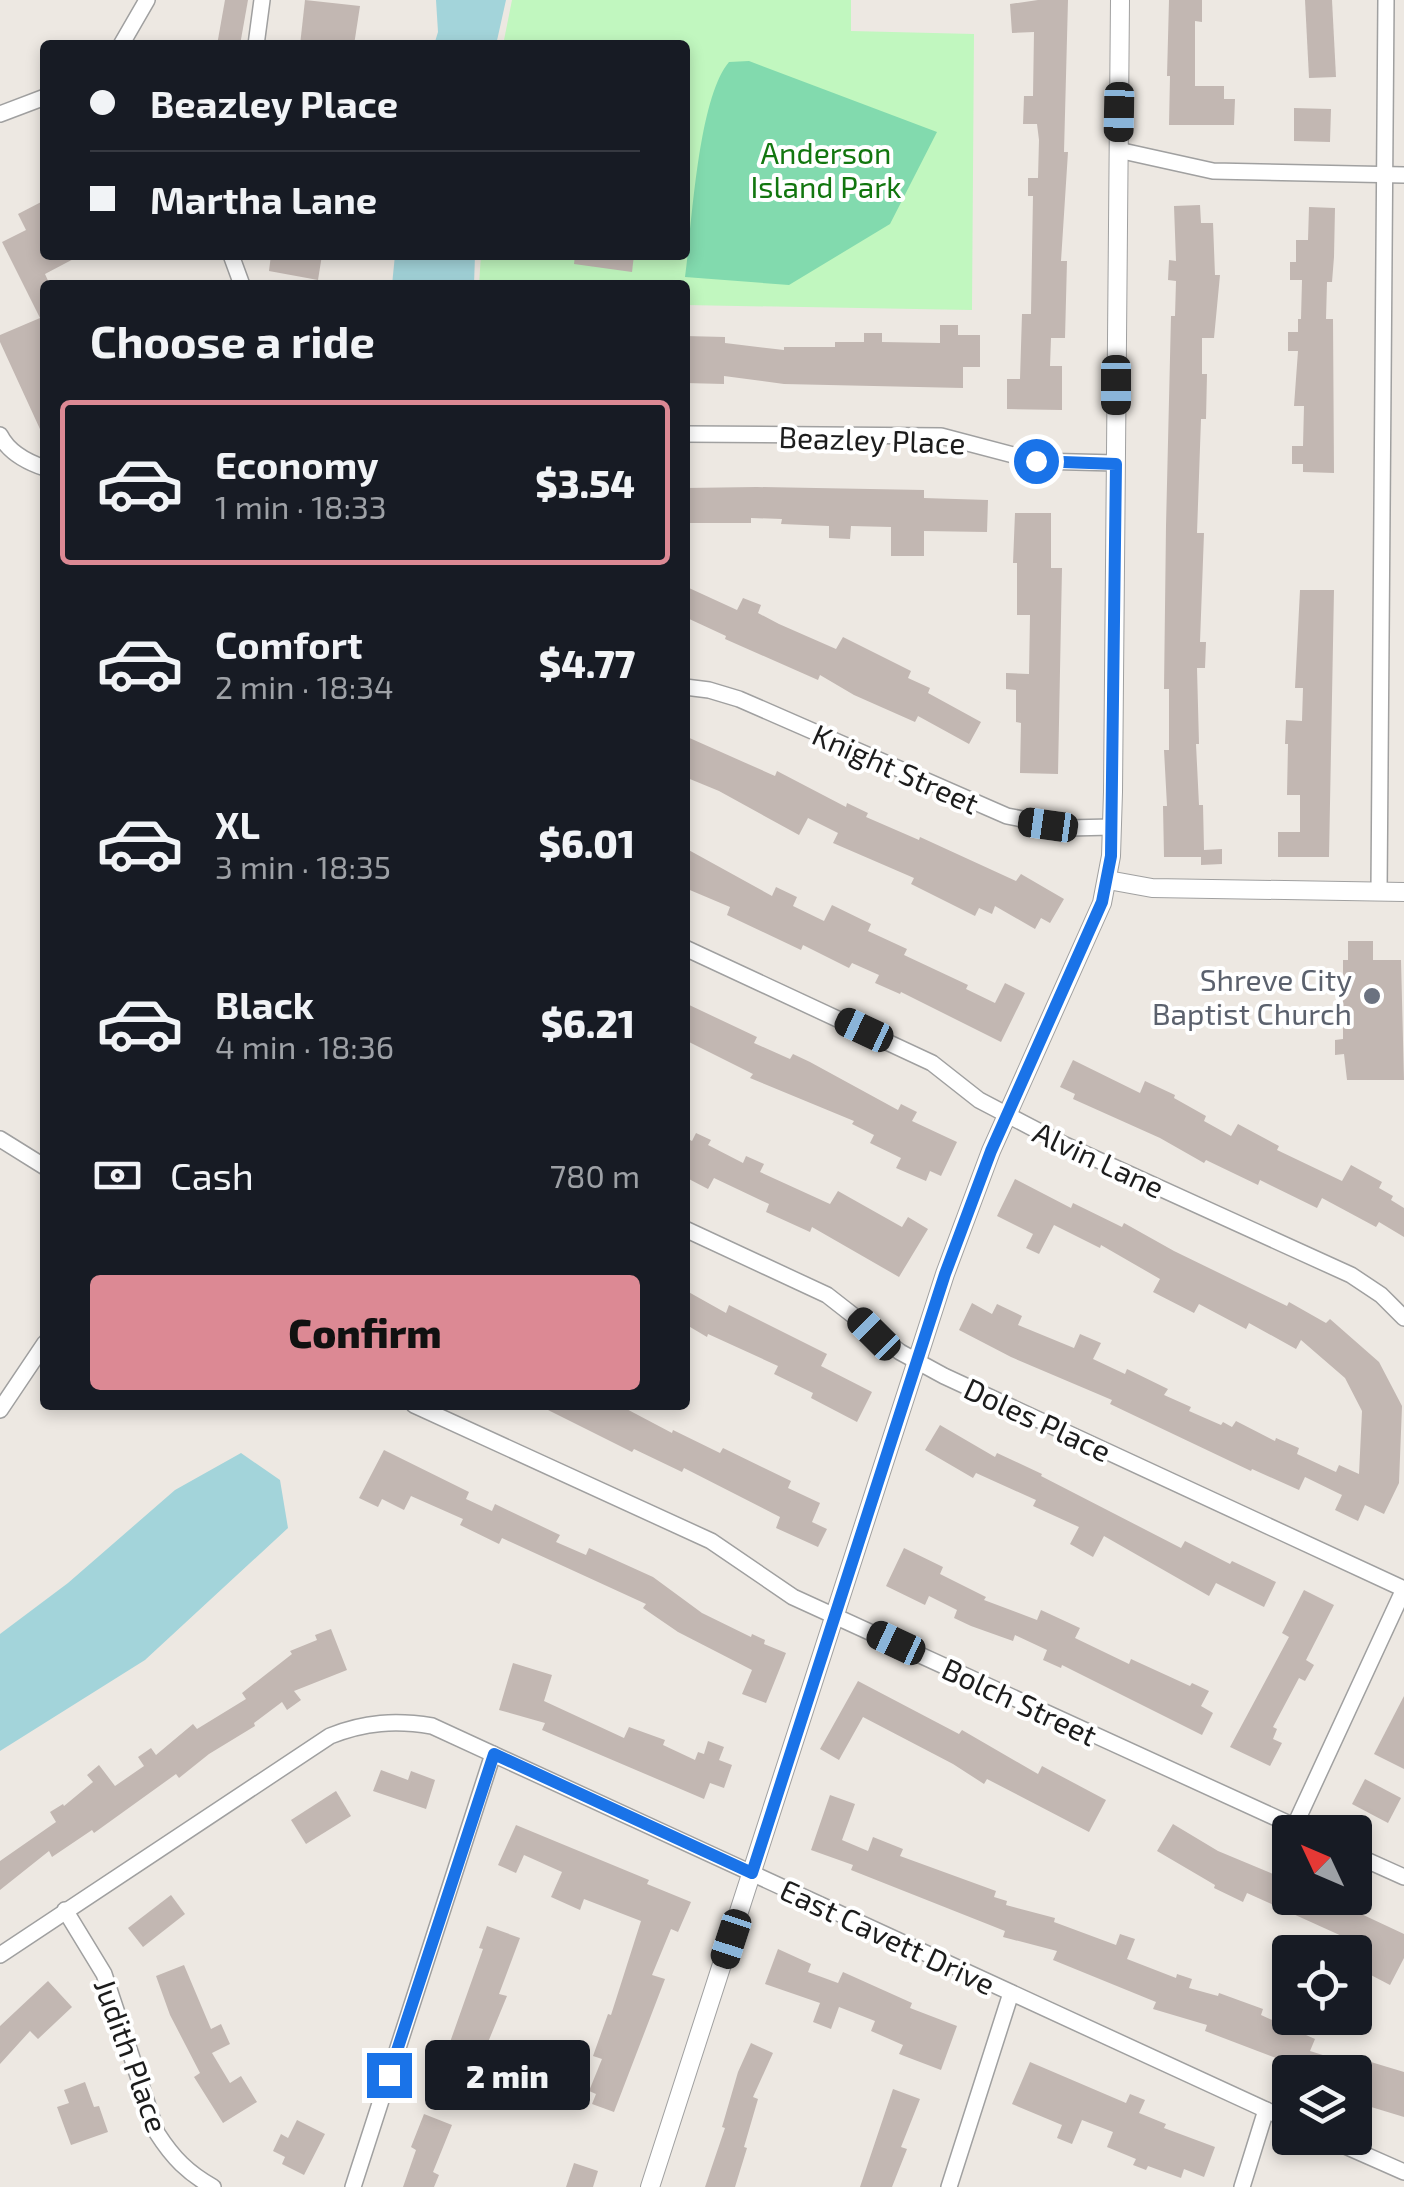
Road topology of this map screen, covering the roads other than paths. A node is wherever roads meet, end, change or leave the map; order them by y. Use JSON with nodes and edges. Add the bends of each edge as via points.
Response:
{"nodes":[{"id":1,"x":147,"y":0,"type":"edge"},
{"id":2,"x":262,"y":0,"type":"edge"},
{"id":3,"x":1120,"y":0,"type":"edge"},
{"id":4,"x":1386,"y":0,"type":"edge"},
{"id":5,"x":124,"y":40,"type":"edge"},
{"id":6,"x":257,"y":40,"type":"edge"},
{"id":7,"x":40,"y":99,"type":"edge"},
{"id":8,"x":0,"y":114,"type":"edge"},
{"id":9,"x":1118,"y":150,"type":"junction"},
{"id":10,"x":1386,"y":174,"type":"junction"},
{"id":11,"x":1404,"y":175,"type":"edge"},
{"id":12,"x":690,"y":434,"type":"edge"},
{"id":13,"x":0,"y":436,"type":"edge"},
{"id":14,"x":1116,"y":464,"type":"junction"},
{"id":15,"x":40,"y":466,"type":"edge"},
{"id":16,"x":690,"y":688,"type":"edge"},
{"id":17,"x":1112,"y":828,"type":"junction"},
{"id":18,"x":1108,"y":880,"type":"junction"},
{"id":19,"x":1379,"y":892,"type":"junction"},
{"id":20,"x":1404,"y":892,"type":"edge"},
{"id":21,"x":690,"y":950,"type":"edge"},
{"id":22,"x":1007,"y":1115,"type":"junction"},
{"id":23,"x":0,"y":1138,"type":"edge"},
{"id":24,"x":40,"y":1164,"type":"edge"},
{"id":25,"x":690,"y":1231,"type":"edge"},
{"id":26,"x":1404,"y":1318,"type":"edge"},
{"id":27,"x":40,"y":1350,"type":"edge"},
{"id":28,"x":917,"y":1362,"type":"junction"},
{"id":29,"x":0,"y":1410,"type":"edge"},
{"id":30,"x":425,"y":1410,"type":"edge"},
{"id":31,"x":1404,"y":1589,"type":"edge"},
{"id":32,"x":835,"y":1615,"type":"junction"},
{"id":33,"x":494,"y":1754,"type":"junction"},
{"id":34,"x":1307,"y":1815,"type":"edge"},
{"id":35,"x":1272,"y":1817,"type":"edge"},
{"id":36,"x":1372,"y":1863,"type":"edge"},
{"id":37,"x":752,"y":1873,"type":"junction"},
{"id":38,"x":1404,"y":1878,"type":"edge"},
{"id":39,"x":65,"y":1910,"type":"junction"},
{"id":40,"x":0,"y":1955,"type":"edge"},
{"id":41,"x":1011,"y":1993,"type":"junction"},
{"id":42,"x":1266,"y":2110,"type":"junction"},
{"id":43,"x":1272,"y":2113,"type":"edge"},
{"id":44,"x":1366,"y":2155,"type":"edge"},
{"id":45,"x":1404,"y":2172,"type":"edge"},
{"id":46,"x":213,"y":2187,"type":"edge"},
{"id":47,"x":353,"y":2187,"type":"edge"},
{"id":48,"x":650,"y":2187,"type":"edge"},
{"id":49,"x":949,"y":2187,"type":"edge"},
{"id":50,"x":1242,"y":2187,"type":"edge"}],
"edges":[{"from":1,"to":5,"type":"street"},
{"from":2,"to":6,"type":"street"},
{"from":3,"to":9,"type":"street"},
{"from":4,"to":10,"type":"street"},
{"from":7,"to":8,"type":"street"},
{"from":9,"to":10,"type":"street","via":[[1214,171]]},
{"from":9,"to":14,"type":"street"},
{"from":10,"to":11,"type":"street"},
{"from":10,"to":19,"type":"street"},
{"from":12,"to":14,"type":"street","name":"Beazley Place","via":[[940,436],[1036,461]]},
{"from":13,"to":15,"type":"street"},
{"from":14,"to":17,"type":"street"},
{"from":16,"to":17,"type":"street","name":"Knight Street","via":[[739,699],[1007,816]]},
{"from":17,"to":18,"type":"street"},
{"from":18,"to":19,"type":"street","via":[[1152,888]]},
{"from":18,"to":22,"type":"street"},
{"from":19,"to":20,"type":"street"},
{"from":21,"to":22,"type":"street","name":"Alvin Lane","via":[[932,1062]]},
{"from":22,"to":26,"type":"street","name":"Alvin Lane","via":[[1351,1275]]},
{"from":22,"to":28,"type":"street"},
{"from":23,"to":24,"type":"street"},
{"from":25,"to":28,"type":"street","name":"Doles Place","via":[[827,1295]]},
{"from":27,"to":29,"type":"street"},
{"from":28,"to":31,"type":"street","name":"Doles Place"},
{"from":28,"to":32,"type":"street"},
{"from":30,"to":32,"type":"street","name":"Bolch Street","via":[[711,1541],[793,1597]]},
{"from":31,"to":34,"type":"street"},
{"from":32,"to":35,"type":"street","name":"Bolch Street"},
{"from":32,"to":37,"type":"street"},
{"from":33,"to":37,"type":"street","name":"East Cavett Drive"},
{"from":33,"to":39,"type":"street","name":"East Cavett Drive","via":[[406,1721],[345,1730]]},
{"from":33,"to":47,"type":"street"},
{"from":36,"to":38,"type":"street"},
{"from":37,"to":41,"type":"street","name":"East Cavett Drive"},
{"from":37,"to":48,"type":"street"},
{"from":39,"to":40,"type":"street","name":"East Cavett Drive"},
{"from":39,"to":46,"type":"street","name":"Judith Place","via":[[104,1974],[157,2134],[181,2165]]},
{"from":41,"to":42,"type":"street","name":"East Cavett Drive"},
{"from":41,"to":49,"type":"street"},
{"from":42,"to":43,"type":"street","name":"East Cavett Drive"},
{"from":42,"to":50,"type":"street"},
{"from":44,"to":45,"type":"street"}]}
